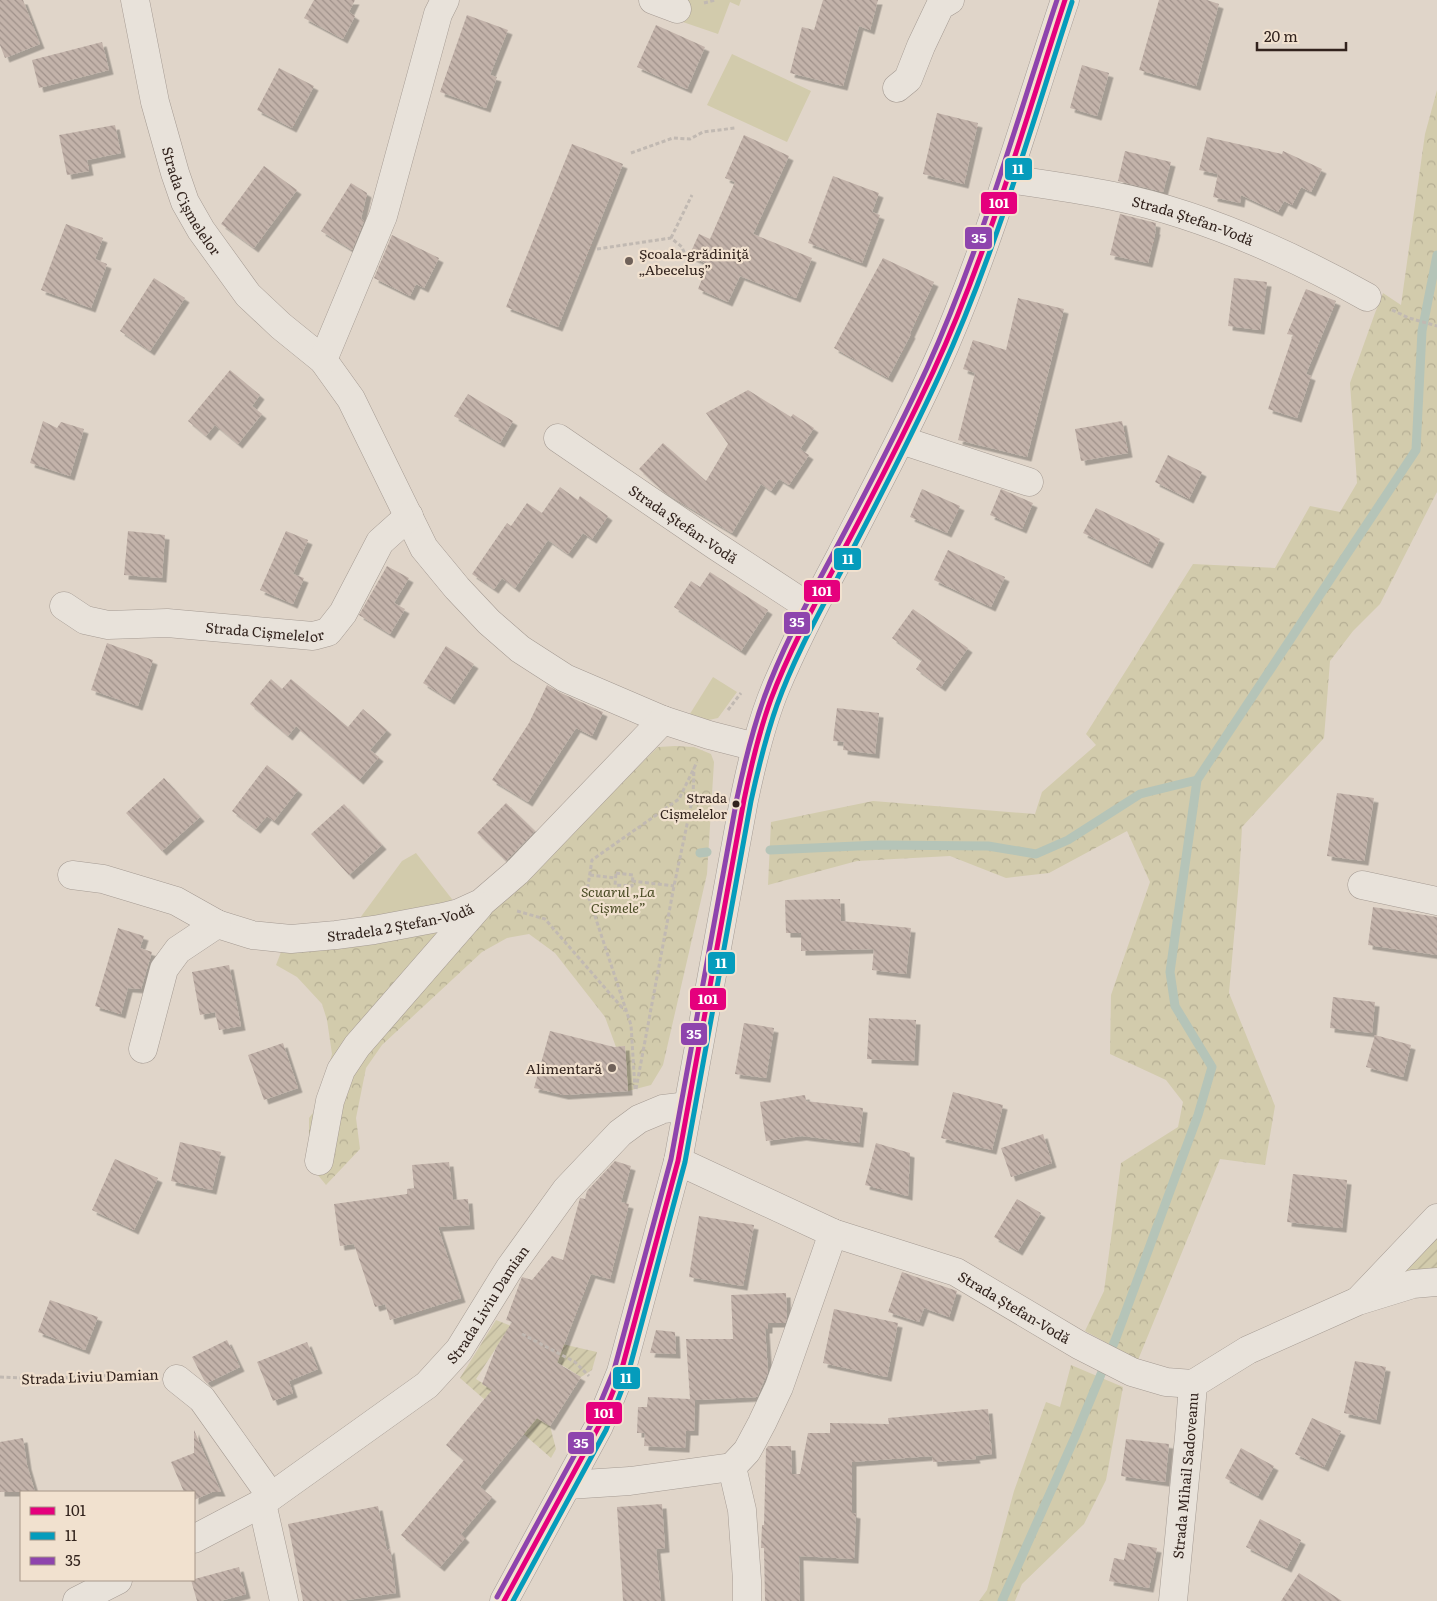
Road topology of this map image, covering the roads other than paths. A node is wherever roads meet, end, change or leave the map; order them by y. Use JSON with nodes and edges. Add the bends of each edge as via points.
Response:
{"nodes":[{"id":1,"x":135,"y":0,"type":"edge"},
{"id":2,"x":445,"y":0,"type":"edge"},
{"id":3,"x":950,"y":0,"type":"edge"},
{"id":4,"x":1062,"y":1,"type":"edge"},
{"id":5,"x":897,"y":88,"type":"dead end"},
{"id":6,"x":1008,"y":179,"type":"junction"},
{"id":7,"x":1367,"y":297,"type":"dead end"},
{"id":8,"x":323,"y":360,"type":"junction"},
{"id":9,"x":558,"y":438,"type":"dead end"},
{"id":10,"x":901,"y":440,"type":"junction"},
{"id":11,"x":1029,"y":482,"type":"dead end"},
{"id":12,"x":409,"y":516,"type":"junction"},
{"id":13,"x":64,"y":606,"type":"dead end"},
{"id":14,"x":812,"y":609,"type":"junction"},
{"id":15,"x":663,"y":720,"type":"junction"},
{"id":16,"x":756,"y":747,"type":"junction"},
{"id":17,"x":72,"y":875,"type":"dead end"},
{"id":18,"x":1362,"y":885,"type":"dead end"},
{"id":19,"x":1437,"y":901,"type":"edge"},
{"id":20,"x":481,"y":903,"type":"junction"},
{"id":21,"x":217,"y":924,"type":"junction"},
{"id":22,"x":143,"y":1050,"type":"dead end"},
{"id":23,"x":688,"y":1106,"type":"junction"},
{"id":24,"x":319,"y":1161,"type":"dead end"},
{"id":25,"x":678,"y":1161,"type":"junction"},
{"id":26,"x":1437,"y":1218,"type":"edge"},
{"id":27,"x":833,"y":1233,"type":"junction"},
{"id":28,"x":1437,"y":1282,"type":"edge"},
{"id":29,"x":1358,"y":1301,"type":"junction"},
{"id":30,"x":177,"y":1379,"type":"road end"},
{"id":31,"x":1192,"y":1384,"type":"junction"},
{"id":32,"x":732,"y":1467,"type":"junction"},
{"id":33,"x":568,"y":1485,"type":"junction"},
{"id":34,"x":267,"y":1499,"type":"junction"},
{"id":35,"x":195,"y":1538,"type":"edge"},
{"id":36,"x":116,"y":1581,"type":"edge"},
{"id":37,"x":77,"y":1601,"type":"edge"},
{"id":38,"x":284,"y":1601,"type":"edge"},
{"id":39,"x":504,"y":1601,"type":"edge"},
{"id":40,"x":747,"y":1601,"type":"edge"},
{"id":41,"x":1173,"y":1601,"type":"edge"}],
"edges":[{"from":1,"to":8,"type":"street","name":"Strada Cișmelelor","via":[[155,102],[185,202],[248,295]]},
{"from":2,"to":8,"type":"street","via":[[438,14],[383,216]]},
{"from":3,"to":5,"type":"street","via":[[940,6],[908,79]]},
{"from":4,"to":6,"type":"street"},
{"from":6,"to":7,"type":"street","name":"Strada Ștefan-Vodă","via":[[1114,196],[1181,214],[1321,271]]},
{"from":6,"to":10,"type":"street","via":[[945,345]]},
{"from":8,"to":12,"type":"street","name":"Strada Cișmelelor","via":[[351,399]]},
{"from":9,"to":14,"type":"street","name":"Strada Ștefan-Vodă"},
{"from":10,"to":11,"type":"street"},
{"from":10,"to":14,"type":"street"},
{"from":12,"to":13,"type":"street","name":"Strada Cișmelelor","via":[[380,542],[343,613],[328,632],[313,636],[167,623],[108,625],[86,620]]},
{"from":12,"to":15,"type":"street","name":"Strada Cișmelelor","via":[[424,548],[457,588],[520,649],[566,678]]},
{"from":14,"to":16,"type":"street","via":[[775,690]]},
{"from":15,"to":16,"type":"street","name":"Strada Cișmelelor"},
{"from":15,"to":20,"type":"street","name":"Stradela 2 Ștefan-Vodă","via":[[517,872]]},
{"from":16,"to":23,"type":"street"},
{"from":17,"to":21,"type":"street","name":"Stradela 2 Ștefan-Vodă","via":[[103,879],[176,901]]},
{"from":18,"to":19,"type":"street"},
{"from":20,"to":21,"type":"street","name":"Stradela 2 Ștefan-Vodă","via":[[459,913],[421,922],[364,932],[291,939],[252,935]]},
{"from":20,"to":24,"type":"street","via":[[357,1046],[341,1070],[330,1101]]},
{"from":21,"to":22,"type":"street","via":[[178,950],[164,969]]},
{"from":23,"to":25,"type":"street"},
{"from":23,"to":34,"type":"street","name":"Strada Liviu Damian","via":[[655,1112],[620,1133],[566,1190],[509,1270],[459,1350],[427,1385]]},
{"from":25,"to":27,"type":"street","name":"Strada Ștefan-Vodă"},
{"from":25,"to":33,"type":"street","via":[[621,1372],[599,1426]]},
{"from":26,"to":29,"type":"street","name":"Strada Mihail Sadoveanu"},
{"from":27,"to":31,"type":"street","name":"Strada Ștefan-Vodă","via":[[956,1272],[1079,1345],[1132,1372],[1166,1382]]},
{"from":27,"to":32,"type":"street","via":[[779,1387],[747,1451]]},
{"from":28,"to":29,"type":"street","name":"Strada Mihail Sadoveanu","via":[[1413,1284]]},
{"from":29,"to":31,"type":"street","name":"Strada Mihail Sadoveanu","via":[[1248,1350]]},
{"from":30,"to":34,"type":"street","name":"Strada Liviu Damian","via":[[202,1399]]},
{"from":31,"to":41,"type":"street","name":"Strada Mihail Sadoveanu"},
{"from":32,"to":33,"type":"street","via":[[630,1481]]},
{"from":32,"to":40,"type":"street","via":[[742,1510]]},
{"from":33,"to":39,"type":"street"},
{"from":34,"to":35,"type":"street","name":"Strada Liviu Damian"},
{"from":34,"to":38,"type":"street"},
{"from":36,"to":37,"type":"street"}]}
